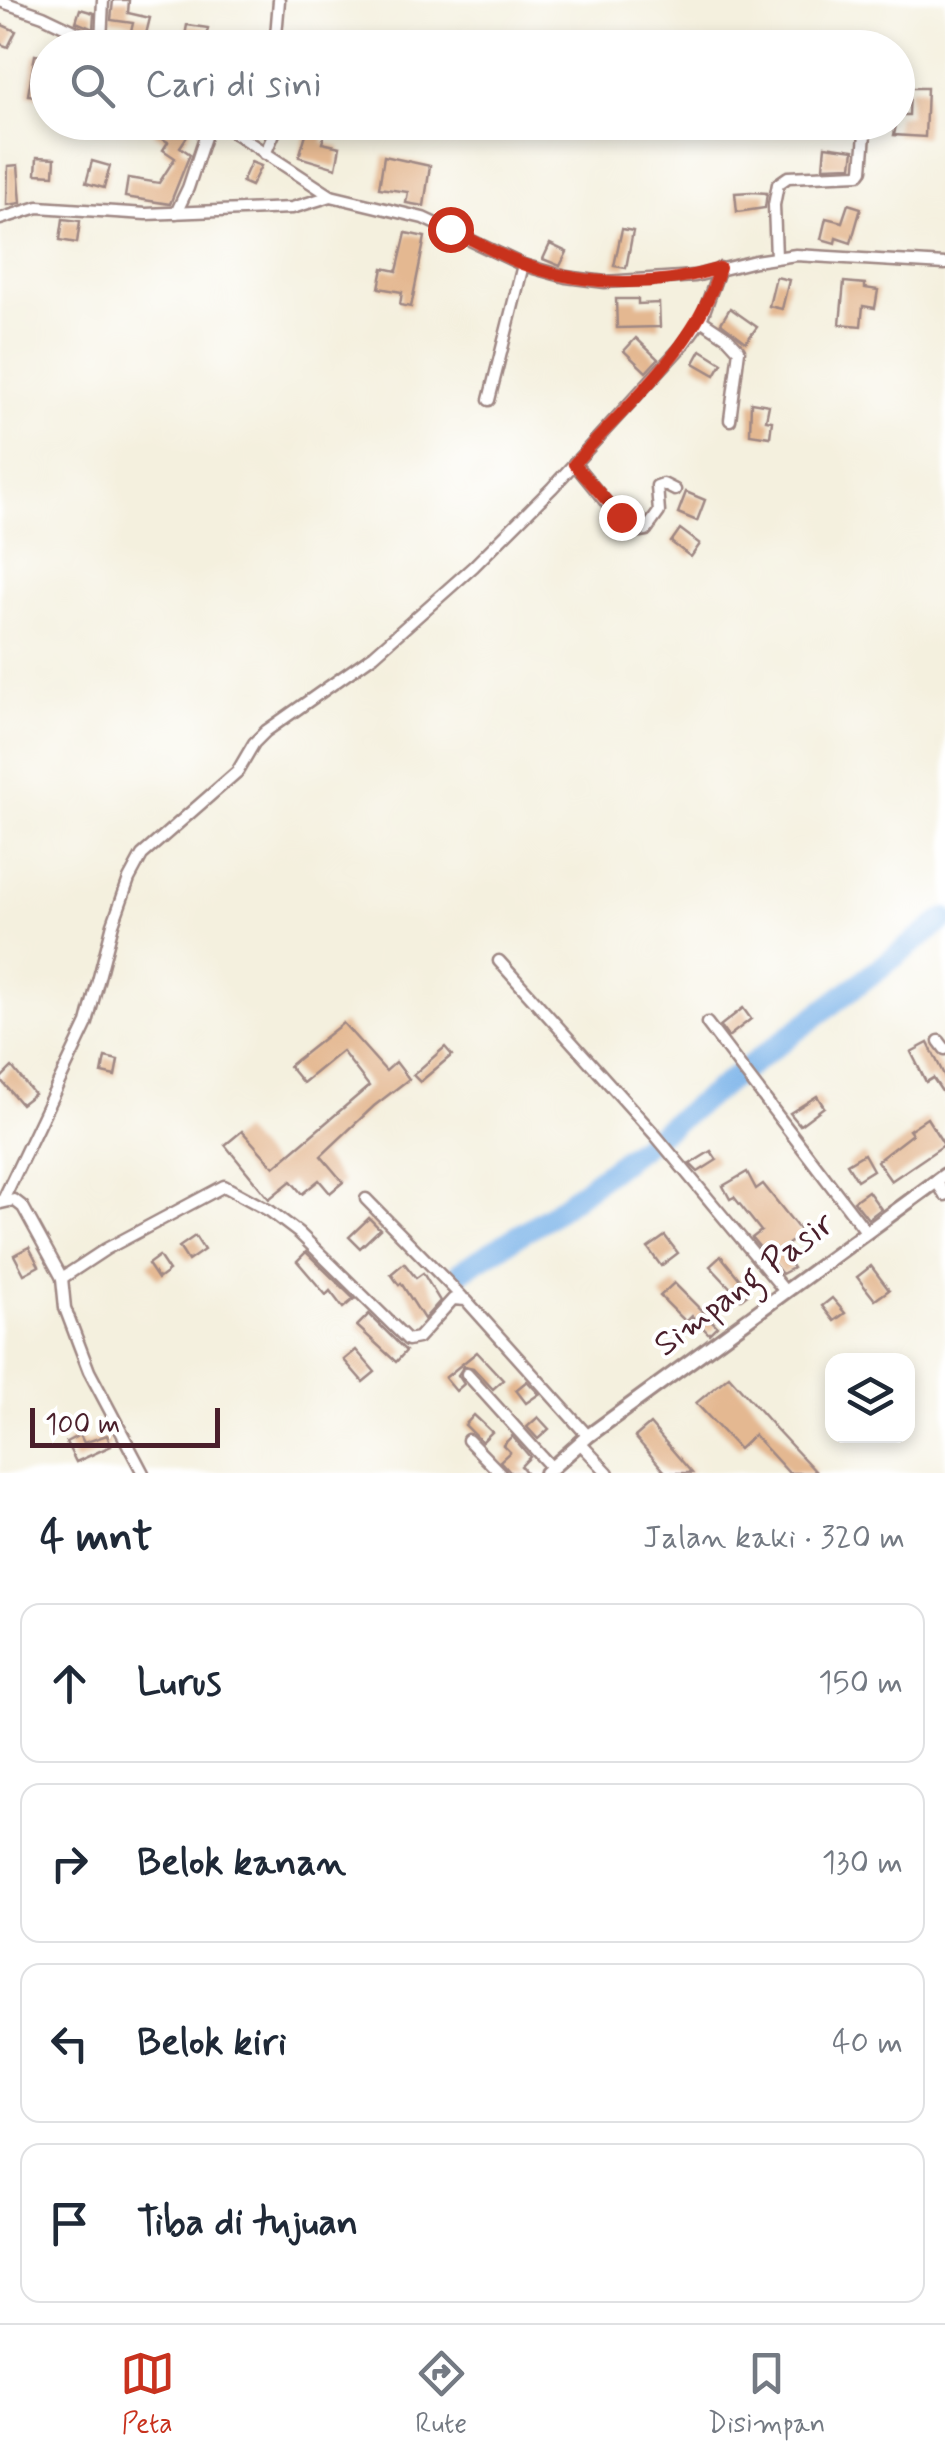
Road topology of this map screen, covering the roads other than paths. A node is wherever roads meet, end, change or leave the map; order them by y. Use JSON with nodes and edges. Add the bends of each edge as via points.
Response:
{"nodes":[{"id":1,"x":0,"y":0,"type":"edge"},
{"id":2,"x":103,"y":0,"type":"edge"},
{"id":3,"x":279,"y":0,"type":"edge"},
{"id":4,"x":71,"y":30,"type":"edge"},
{"id":5,"x":105,"y":30,"type":"edge"},
{"id":6,"x":276,"y":30,"type":"edge"},
{"id":7,"x":204,"y":140,"type":"edge"},
{"id":8,"x":244,"y":140,"type":"edge"},
{"id":9,"x":271,"y":140,"type":"edge"},
{"id":10,"x":865,"y":140,"type":"edge"},
{"id":11,"x":265,"y":154,"type":"junction"},
{"id":12,"x":331,"y":196,"type":"junction"},
{"id":13,"x":176,"y":213,"type":"junction"},
{"id":14,"x":0,"y":219,"type":"edge"},
{"id":15,"x":776,"y":257,"type":"junction"},
{"id":16,"x":945,"y":264,"type":"edge"},
{"id":17,"x":523,"y":265,"type":"junction"},
{"id":18,"x":720,"y":268,"type":"junction"},
{"id":19,"x":700,"y":320,"type":"junction"},
{"id":20,"x":489,"y":400,"type":"dead end"},
{"id":21,"x":730,"y":420,"type":"dead end"},
{"id":22,"x":574,"y":464,"type":"junction"},
{"id":23,"x":676,"y":490,"type":"dead end"},
{"id":24,"x":499,"y":961,"type":"dead end"},
{"id":25,"x":708,"y":1023,"type":"dead end"},
{"id":26,"x":941,"y":1178,"type":"edge"},
{"id":27,"x":945,"y":1195,"type":"edge"},
{"id":28,"x":366,"y":1200,"type":"dead end"},
{"id":29,"x":1,"y":1203,"type":"edge"},
{"id":30,"x":865,"y":1230,"type":"junction"},
{"id":31,"x":62,"y":1278,"type":"junction"},
{"id":32,"x":784,"y":1290,"type":"junction"},
{"id":33,"x":462,"y":1297,"type":"junction"},
{"id":34,"x":467,"y":1374,"type":"dead end"},
{"id":35,"x":584,"y":1439,"type":"junction"},
{"id":36,"x":468,"y":1440,"type":"dead end"},
{"id":37,"x":549,"y":1471,"type":"edge"},
{"id":38,"x":143,"y":1473,"type":"edge"},
{"id":39,"x":500,"y":1473,"type":"edge"},
{"id":40,"x":608,"y":1473,"type":"edge"}],
"edges":[{"from":1,"to":4,"type":"street"},
{"from":2,"to":5,"type":"street"},
{"from":3,"to":6,"type":"street"},
{"from":7,"to":13,"type":"street"},
{"from":8,"to":11,"type":"street"},
{"from":9,"to":11,"type":"street"},
{"from":10,"to":15,"type":"street","via":[[859,174],[788,177],[778,184]]},
{"from":11,"to":12,"type":"street"},
{"from":12,"to":13,"type":"street","via":[[292,208]]},
{"from":12,"to":17,"type":"street","via":[[423,218]]},
{"from":13,"to":14,"type":"street","via":[[50,207]]},
{"from":15,"to":16,"type":"street"},
{"from":15,"to":18,"type":"street"},
{"from":17,"to":18,"type":"street","via":[[605,282]]},
{"from":17,"to":20,"type":"street"},
{"from":18,"to":19,"type":"street"},
{"from":19,"to":21,"type":"street","via":[[739,350]]},
{"from":19,"to":22,"type":"street"},
{"from":22,"to":23,"type":"street","via":[[640,531],[659,512],[656,486]]},
{"from":22,"to":29,"type":"street","via":[[400,634],[266,731],[223,786],[142,855],[113,924],[87,1024]]},
{"from":24,"to":32,"type":"street"},
{"from":25,"to":30,"type":"street"},
{"from":26,"to":27,"type":"street"},
{"from":26,"to":30,"type":"street","name":"Simpang Pasir"},
{"from":28,"to":33,"type":"street"},
{"from":29,"to":31,"type":"street","via":[[14,1200],[23,1207]]},
{"from":30,"to":32,"type":"street","name":"Simpang Pasir"},
{"from":31,"to":33,"type":"street","via":[[224,1186],[299,1233],[408,1340]]},
{"from":31,"to":38,"type":"street","via":[[76,1339]]},
{"from":32,"to":35,"type":"street","name":"Simpang Pasir"},
{"from":33,"to":35,"type":"street"},
{"from":34,"to":37,"type":"street"},
{"from":35,"to":37,"type":"street","name":"Simpang Pasir"},
{"from":35,"to":40,"type":"street"},
{"from":36,"to":39,"type":"street"}]}
